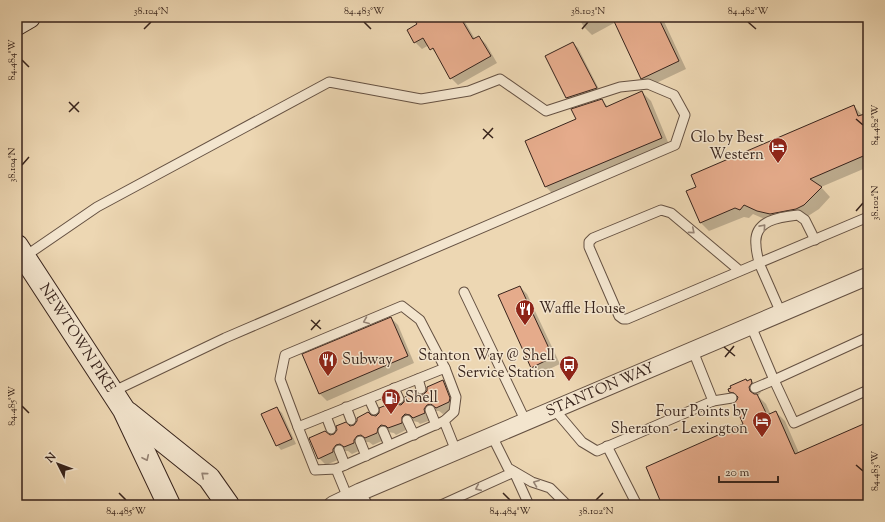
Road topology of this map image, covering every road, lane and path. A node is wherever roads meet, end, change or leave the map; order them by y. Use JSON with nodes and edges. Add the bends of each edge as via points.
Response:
{"nodes":[{"id":1,"x":28,"y":17,"type":"edge"},
{"id":2,"x":17,"y":24,"type":"edge"},
{"id":3,"x":868,"y":217,"type":"edge"},
{"id":4,"x":814,"y":240,"type":"junction"},
{"id":5,"x":20,"y":251,"type":"edge"},
{"id":6,"x":759,"y":263,"type":"junction"},
{"id":7,"x":740,"y":271,"type":"junction"},
{"id":8,"x":868,"y":276,"type":"edge"},
{"id":9,"x":464,"y":292,"type":"dead end"},
{"id":10,"x":781,"y":313,"type":"junction"},
{"id":11,"x":751,"y":326,"type":"junction"},
{"id":12,"x":868,"y":336,"type":"edge"},
{"id":13,"x":693,"y":351,"type":"junction"},
{"id":14,"x":445,"y":368,"type":"junction"},
{"id":15,"x":418,"y":379,"type":"junction"},
{"id":16,"x":774,"y":380,"type":"junction"},
{"id":17,"x":394,"y":388,"type":"junction"},
{"id":18,"x":754,"y":388,"type":"dead end"},
{"id":19,"x":421,"y":389,"type":"dead end"},
{"id":20,"x":868,"y":390,"type":"edge"},
{"id":21,"x":369,"y":398,"type":"junction"},
{"id":22,"x":732,"y":398,"type":"dead end"},
{"id":23,"x":399,"y":399,"type":"dead end"},
{"id":24,"x":118,"y":401,"type":"junction"},
{"id":25,"x":713,"y":401,"type":"junction"},
{"id":26,"x":346,"y":407,"type":"junction"},
{"id":27,"x":554,"y":409,"type":"junction"},
{"id":28,"x":374,"y":410,"type":"dead end"},
{"id":29,"x":430,"y":410,"type":"dead end"},
{"id":30,"x":326,"y":416,"type":"junction"},
{"id":31,"x":352,"y":420,"type":"dead end"},
{"id":32,"x":407,"y":420,"type":"dead end"},
{"id":33,"x":526,"y":422,"type":"junction"},
{"id":34,"x":440,"y":423,"type":"junction"},
{"id":35,"x":298,"y":427,"type":"junction"},
{"id":36,"x":330,"y":429,"type":"dead end"},
{"id":37,"x":383,"y":431,"type":"dead end"},
{"id":38,"x":414,"y":435,"type":"junction"},
{"id":39,"x":492,"y":436,"type":"junction"},
{"id":40,"x":360,"y":441,"type":"dead end"},
{"id":41,"x":389,"y":445,"type":"junction"},
{"id":42,"x":607,"y":446,"type":"junction"},
{"id":43,"x":339,"y":450,"type":"dead end"},
{"id":44,"x":456,"y":451,"type":"junction"},
{"id":45,"x":366,"y":456,"type":"junction"},
{"id":46,"x":345,"y":465,"type":"junction"},
{"id":47,"x":336,"y":469,"type":"junction"},
{"id":48,"x":514,"y":472,"type":"junction"},
{"id":49,"x":352,"y":500,"type":"edge"},
{"id":50,"x":169,"y":505,"type":"edge"},
{"id":51,"x":228,"y":505,"type":"edge"},
{"id":52,"x":440,"y":505,"type":"edge"},
{"id":53,"x":529,"y":505,"type":"edge"},
{"id":54,"x":567,"y":505,"type":"edge"},
{"id":55,"x":637,"y":505,"type":"edge"}],
"edges":[{"from":1,"to":2,"type":"main road"},
{"from":3,"to":4,"type":"lane"},
{"from":4,"to":6,"type":"lane"},
{"from":6,"to":4,"type":"lane","one_way":true,"via":[[755,243],[758,231],[768,220],[798,215],[805,220]]},
{"from":5,"to":24,"type":"main road","name":"NEWTOWN PIKE"},
{"from":5,"to":24,"type":"lane","via":[[329,82],[421,99],[469,91],[500,79],[546,110],[620,87],[648,84],[674,95],[685,115],[675,145],[225,338]]},
{"from":6,"to":7,"type":"lane"},
{"from":6,"to":10,"type":"lane"},
{"from":7,"to":7,"type":"lane","one_way":true,"via":[[623,319],[619,316],[589,242],[593,238],[666,210]]},
{"from":8,"to":10,"type":"street","name":"STANTON WAY"},
{"from":9,"to":33,"type":"lane"},
{"from":10,"to":11,"type":"street","name":"STANTON WAY"},
{"from":11,"to":13,"type":"street","name":"STANTON WAY"},
{"from":11,"to":16,"type":"lane"},
{"from":12,"to":16,"type":"lane"},
{"from":13,"to":25,"type":"lane"},
{"from":13,"to":27,"type":"street","name":"STANTON WAY"},
{"from":14,"to":15,"type":"lane"},
{"from":14,"to":34,"type":"lane","via":[[456,397],[454,412]]},
{"from":14,"to":35,"type":"lane","one_way":true,"via":[[420,320],[402,306],[286,354],[280,379]]},
{"from":15,"to":17,"type":"lane"},
{"from":15,"to":19,"type":"lane"},
{"from":16,"to":18,"type":"lane"},
{"from":16,"to":20,"type":"lane","via":[[794,423]]},
{"from":17,"to":21,"type":"lane"},
{"from":17,"to":23,"type":"lane"},
{"from":21,"to":26,"type":"lane"},
{"from":21,"to":28,"type":"lane"},
{"from":22,"to":25,"type":"lane"},
{"from":24,"to":50,"type":"main road","name":"NEWTOWN PIKE","one_way":true},
{"from":51,"to":24,"type":"main road","name":"NEWTOWN PIKE","one_way":true,"via":[[209,478]]},
{"from":25,"to":42,"type":"lane"},
{"from":26,"to":30,"type":"lane"},
{"from":26,"to":31,"type":"lane"},
{"from":27,"to":33,"type":"street","name":"STANTON WAY"},
{"from":27,"to":42,"type":"lane","via":[[582,442],[597,451]]},
{"from":29,"to":34,"type":"lane"},
{"from":30,"to":35,"type":"lane"},
{"from":30,"to":36,"type":"lane"},
{"from":32,"to":38,"type":"lane"},
{"from":33,"to":39,"type":"street","name":"STANTON WAY"},
{"from":34,"to":38,"type":"lane"},
{"from":34,"to":44,"type":"lane"},
{"from":35,"to":47,"type":"lane","via":[[315,470]]},
{"from":37,"to":41,"type":"lane"},
{"from":38,"to":41,"type":"lane"},
{"from":39,"to":44,"type":"street","name":"STANTON WAY"},
{"from":39,"to":48,"type":"lane","via":[[508,468]]},
{"from":40,"to":45,"type":"lane"},
{"from":41,"to":45,"type":"lane"},
{"from":42,"to":55,"type":"lane"},
{"from":43,"to":46,"type":"lane"},
{"from":44,"to":49,"type":"street","name":"STANTON WAY"},
{"from":45,"to":46,"type":"lane"},
{"from":46,"to":47,"type":"lane"},
{"from":47,"to":49,"type":"lane"},
{"from":48,"to":52,"type":"lane","one_way":true},
{"from":48,"to":53,"type":"lane"},
{"from":54,"to":48,"type":"lane","one_way":true,"via":[[550,488]]}]}
